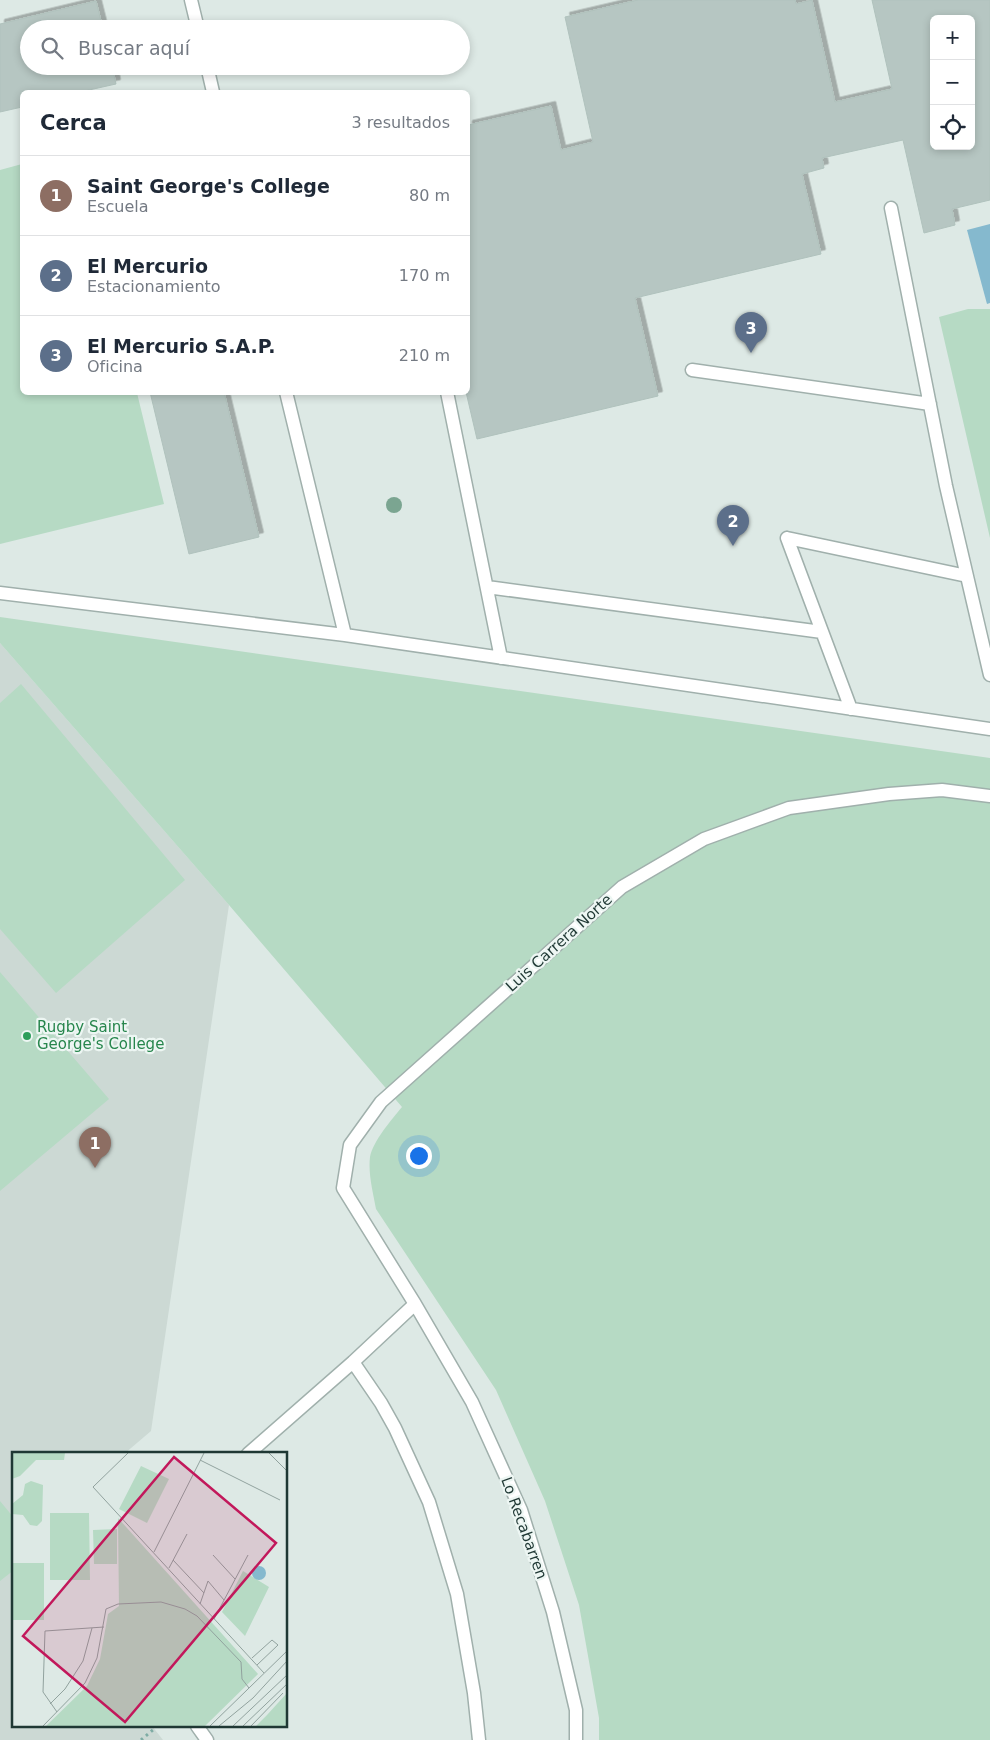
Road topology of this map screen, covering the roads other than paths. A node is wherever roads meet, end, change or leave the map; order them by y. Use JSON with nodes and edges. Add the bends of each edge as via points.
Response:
{"nodes":[{"id":1,"x":191,"y":0,"type":"edge"},
{"id":2,"x":196,"y":20,"type":"edge"},
{"id":3,"x":209,"y":75,"type":"edge"},
{"id":4,"x":213,"y":90,"type":"edge"},
{"id":5,"x":891,"y":208,"type":"dead end"},
{"id":6,"x":692,"y":370,"type":"dead end"},
{"id":7,"x":287,"y":395,"type":"edge"},
{"id":8,"x":448,"y":395,"type":"edge"},
{"id":9,"x":930,"y":404,"type":"junction"},
{"id":10,"x":967,"y":576,"type":"junction"},
{"id":11,"x":487,"y":587,"type":"junction"},
{"id":12,"x":0,"y":593,"type":"edge"},
{"id":13,"x":822,"y":632,"type":"junction"},
{"id":14,"x":345,"y":635,"type":"junction"},
{"id":15,"x":502,"y":658,"type":"junction"},
{"id":16,"x":990,"y":675,"type":"edge"},
{"id":17,"x":851,"y":709,"type":"junction"},
{"id":18,"x":990,"y":729,"type":"edge"},
{"id":19,"x":990,"y":796,"type":"edge"},
{"id":20,"x":415,"y":1304,"type":"junction"},
{"id":21,"x":353,"y":1362,"type":"junction"},
{"id":22,"x":250,"y":1452,"type":"edge"},
{"id":23,"x":198,"y":1728,"type":"edge"},
{"id":24,"x":207,"y":1740,"type":"edge"},
{"id":25,"x":479,"y":1740,"type":"edge"},
{"id":26,"x":576,"y":1740,"type":"edge"}],
"edges":[{"from":1,"to":2,"type":"lane"},
{"from":3,"to":4,"type":"lane"},
{"from":5,"to":9,"type":"lane"},
{"from":6,"to":9,"type":"lane"},
{"from":7,"to":14,"type":"lane"},
{"from":8,"to":11,"type":"lane"},
{"from":9,"to":10,"type":"lane"},
{"from":10,"to":13,"type":"lane","via":[[787,538]]},
{"from":10,"to":16,"type":"lane"},
{"from":11,"to":13,"type":"lane"},
{"from":11,"to":15,"type":"lane"},
{"from":12,"to":14,"type":"lane"},
{"from":13,"to":17,"type":"lane"},
{"from":14,"to":15,"type":"lane"},
{"from":15,"to":17,"type":"lane"},
{"from":17,"to":18,"type":"lane"},
{"from":19,"to":20,"type":"lane","name":"Luis Carrera Norte","via":[[942,790],[789,808],[704,839],[622,887],[381,1102],[350,1145],[343,1188]]},
{"from":20,"to":21,"type":"lane"},
{"from":20,"to":26,"type":"lane","name":"Lo Recabarren","via":[[472,1402],[521,1510],[553,1612],[576,1710]]},
{"from":21,"to":22,"type":"lane"},
{"from":21,"to":25,"type":"lane","via":[[381,1403],[429,1502],[457,1594]]},
{"from":23,"to":24,"type":"lane"}]}
